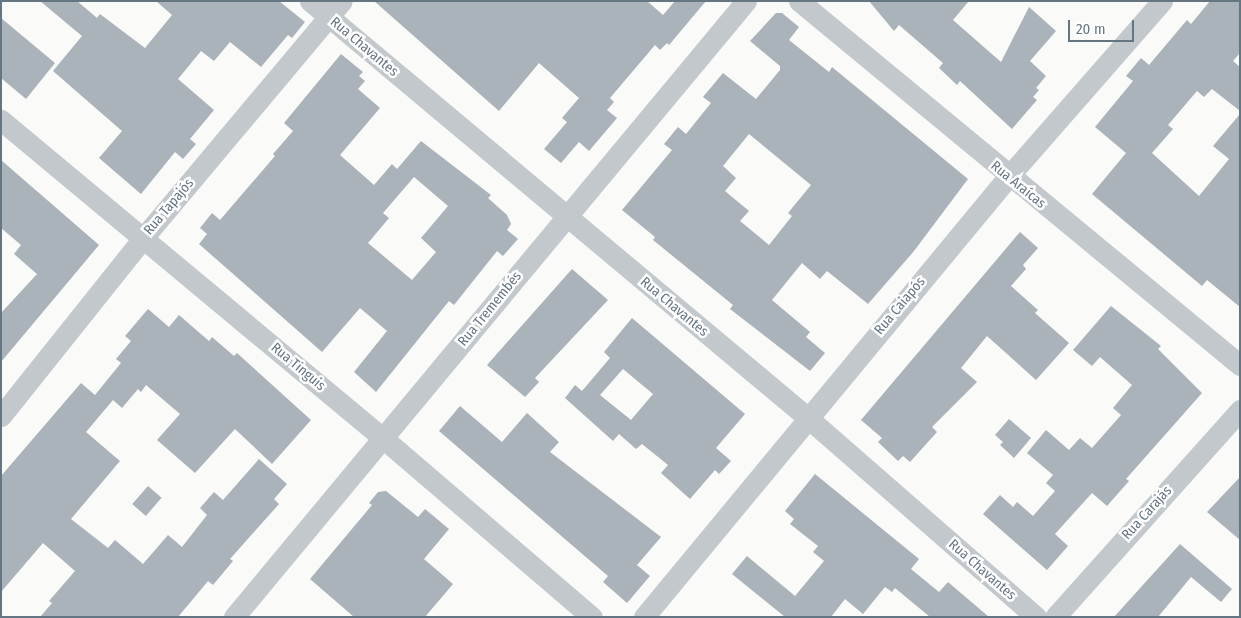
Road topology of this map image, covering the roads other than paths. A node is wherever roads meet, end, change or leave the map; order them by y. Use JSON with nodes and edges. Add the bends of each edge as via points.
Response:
{"nodes":[{"id":1,"x":310,"y":1,"type":"edge"},
{"id":2,"x":746,"y":1,"type":"edge"},
{"id":3,"x":799,"y":1,"type":"edge"},
{"id":4,"x":1162,"y":1,"type":"edge"},
{"id":5,"x":335,"y":9,"type":"edge"},
{"id":6,"x":1,"y":120,"type":"edge"},
{"id":7,"x":1008,"y":177,"type":"junction"},
{"id":8,"x":565,"y":217,"type":"junction"},
{"id":9,"x":143,"y":238,"type":"junction"},
{"id":10,"x":1240,"y":365,"type":"edge"},
{"id":11,"x":1240,"y":410,"type":"edge"},
{"id":12,"x":1,"y":416,"type":"edge"},
{"id":13,"x":808,"y":418,"type":"junction"},
{"id":14,"x":384,"y":438,"type":"junction"},
{"id":15,"x":234,"y":617,"type":"edge"},
{"id":16,"x":592,"y":617,"type":"edge"},
{"id":17,"x":644,"y":617,"type":"edge"},
{"id":18,"x":1036,"y":617,"type":"edge"},
{"id":19,"x":1055,"y":617,"type":"edge"}],
"edges":[{"from":1,"to":5,"type":"street","name":"Rua Chavantes"},
{"from":2,"to":8,"type":"street","name":"Rua Tremembés"},
{"from":3,"to":7,"type":"street","name":"Rua Araícas"},
{"from":4,"to":7,"type":"street","name":"Rua Caiapós"},
{"from":5,"to":8,"type":"street","name":"Rua Chavantes"},
{"from":5,"to":9,"type":"street","name":"Rua Tapajós"},
{"from":6,"to":9,"type":"street","name":"Rua Tinguis"},
{"from":7,"to":10,"type":"street","name":"Rua Araícas"},
{"from":7,"to":13,"type":"street","name":"Rua Caiapós"},
{"from":8,"to":13,"type":"street","name":"Rua Chavantes"},
{"from":8,"to":14,"type":"street","name":"Rua Tremembés"},
{"from":9,"to":12,"type":"street","name":"Rua Tapajós"},
{"from":9,"to":14,"type":"street","name":"Rua Tinguis"},
{"from":11,"to":19,"type":"street","name":"Rua Carajás"},
{"from":13,"to":17,"type":"street","name":"Rua Caiapós"},
{"from":13,"to":18,"type":"street","name":"Rua Chavantes"},
{"from":14,"to":15,"type":"street","name":"Rua Tremembés"},
{"from":14,"to":16,"type":"street","name":"Rua Tinguis"}]}
